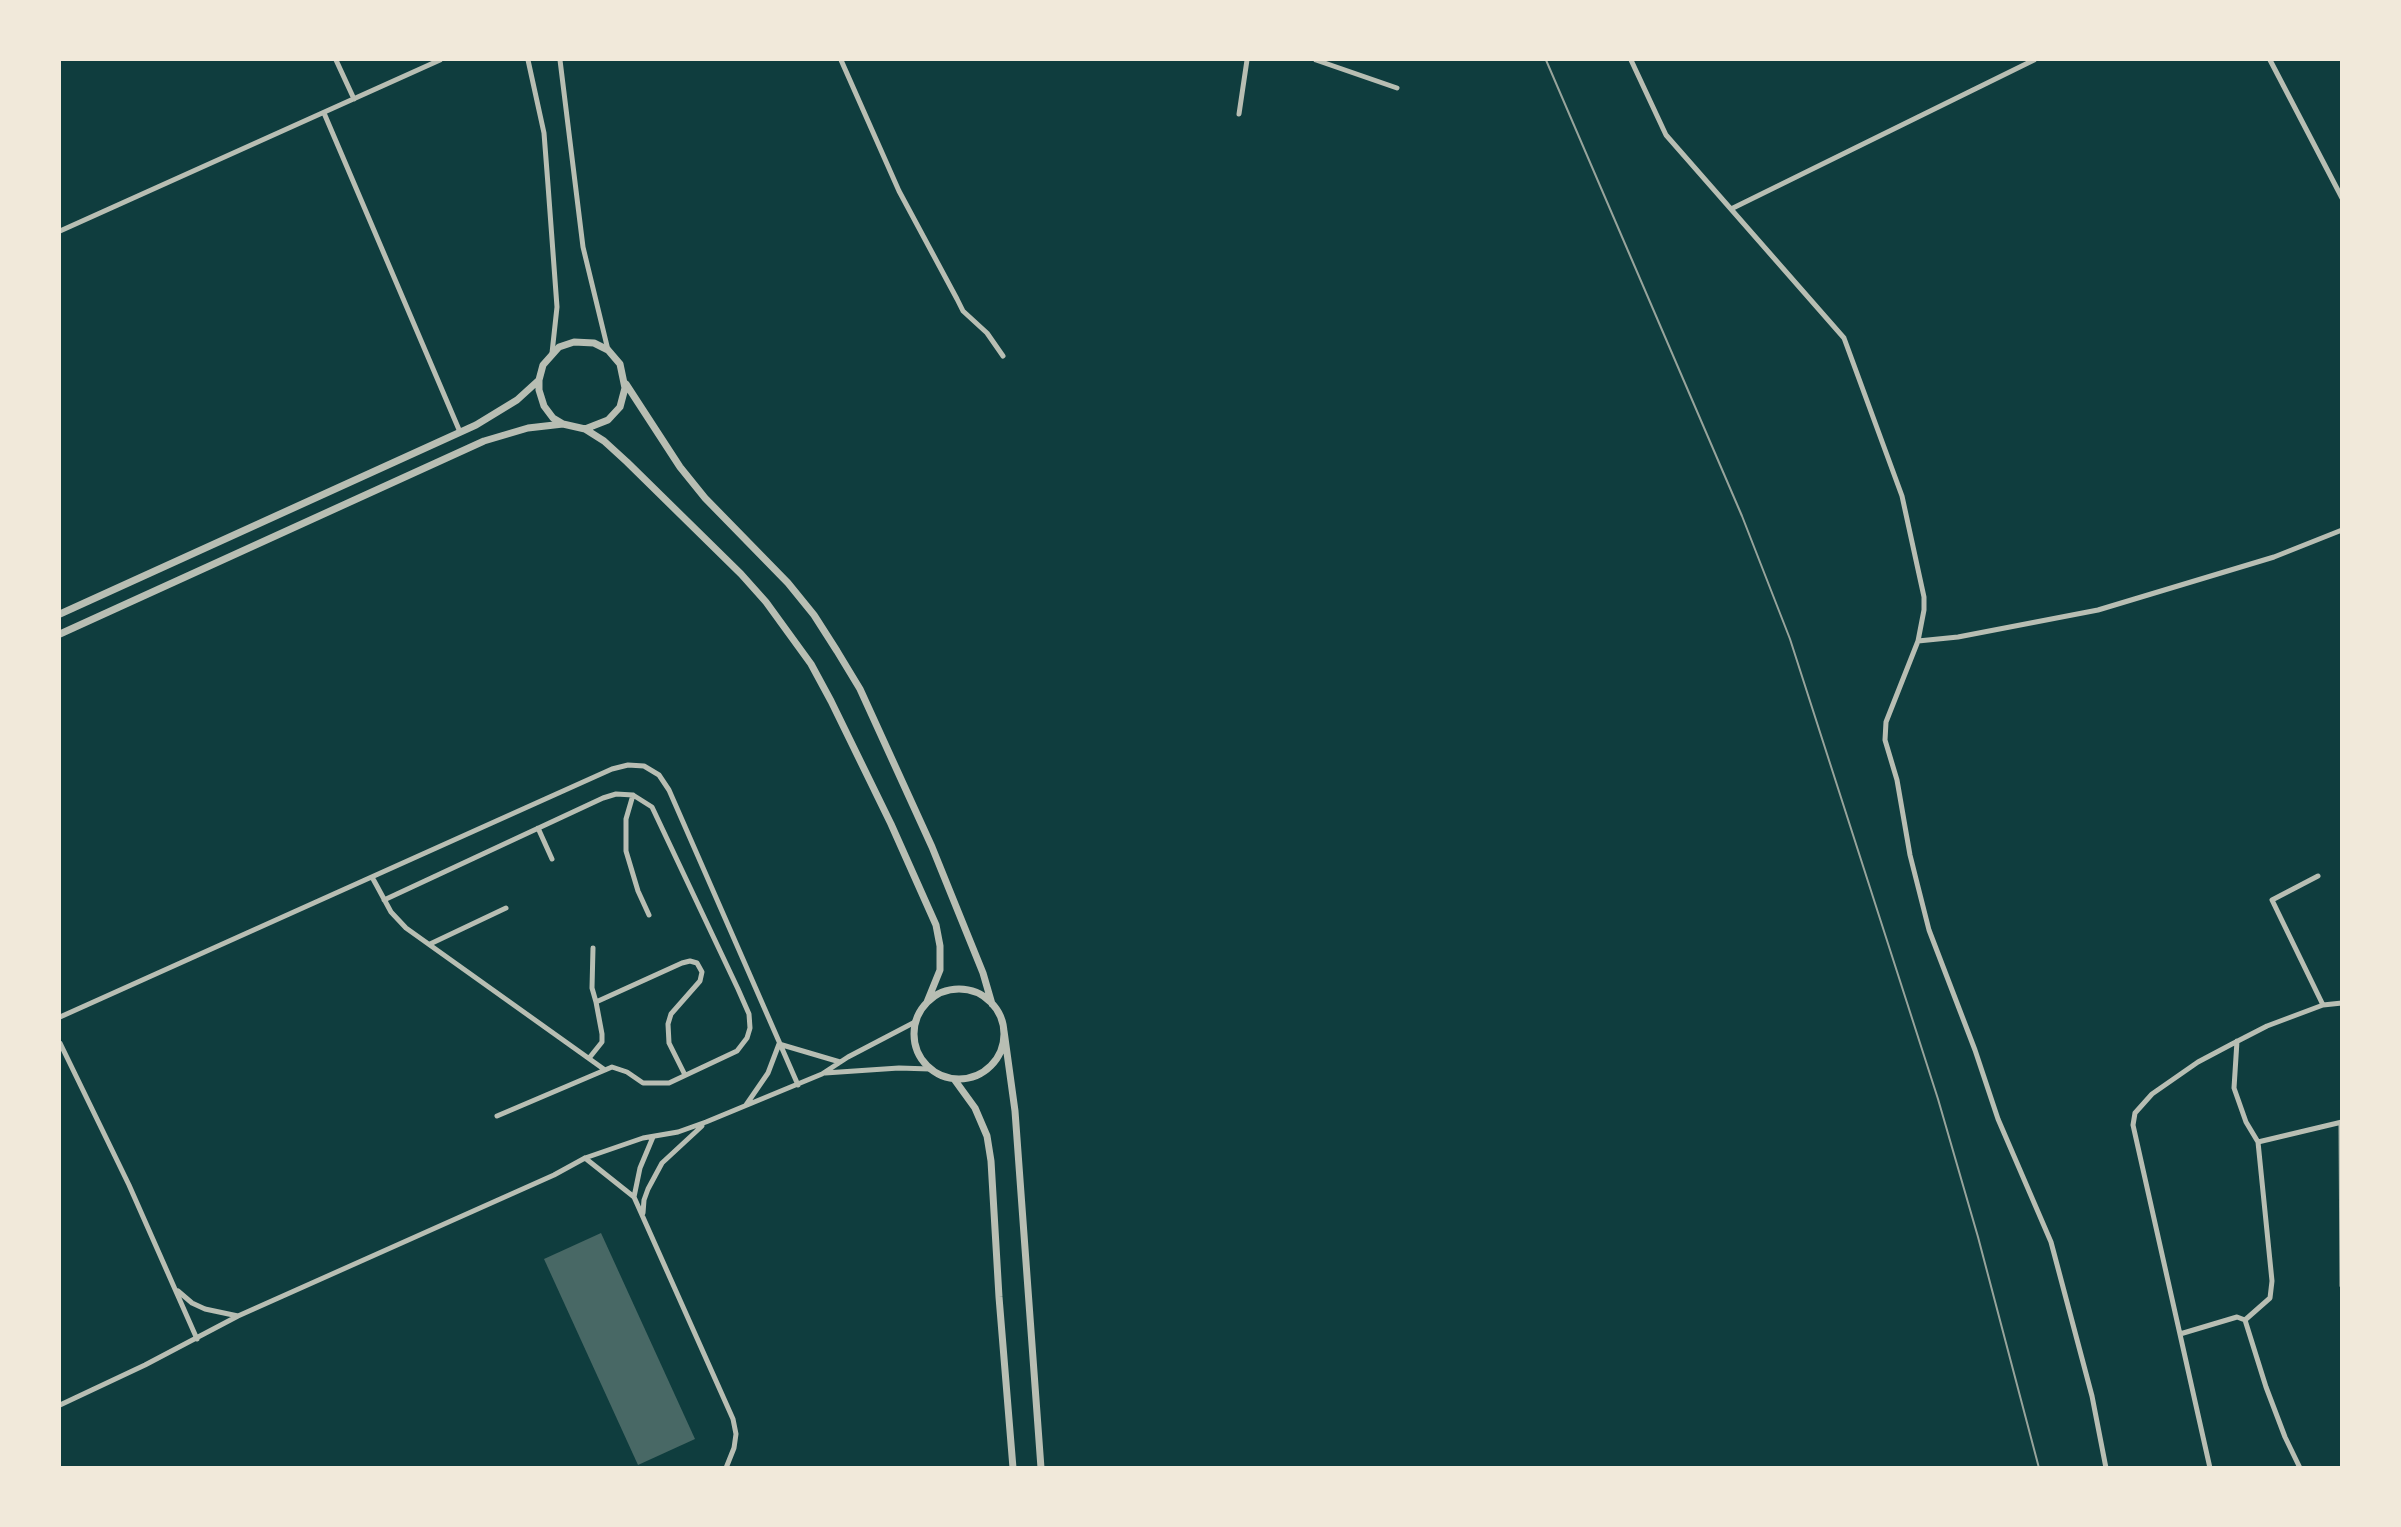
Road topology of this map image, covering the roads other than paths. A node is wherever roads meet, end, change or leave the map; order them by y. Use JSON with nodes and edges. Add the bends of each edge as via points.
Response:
{"nodes":[{"id":1,"x":336,"y":60,"type":"edge"},
{"id":2,"x":440,"y":60,"type":"edge"},
{"id":3,"x":528,"y":60,"type":"edge"},
{"id":4,"x":560,"y":60,"type":"edge"},
{"id":5,"x":841,"y":60,"type":"edge"},
{"id":6,"x":1247,"y":60,"type":"edge"},
{"id":7,"x":1316,"y":60,"type":"edge"},
{"id":8,"x":1631,"y":60,"type":"edge"},
{"id":9,"x":2034,"y":60,"type":"edge"},
{"id":10,"x":2270,"y":60,"type":"edge"},
{"id":11,"x":1397,"y":88,"type":"dead end"},
{"id":12,"x":354,"y":99,"type":"junction"},
{"id":13,"x":324,"y":113,"type":"junction"},
{"id":14,"x":1239,"y":114,"type":"dead end"},
{"id":15,"x":2342,"y":198,"type":"edge"},
{"id":16,"x":1731,"y":209,"type":"junction"},
{"id":17,"x":60,"y":231,"type":"edge"},
{"id":18,"x":608,"y":350,"type":"junction"},
{"id":19,"x":552,"y":353,"type":"junction"},
{"id":20,"x":1003,"y":356,"type":"dead end"},
{"id":21,"x":539,"y":380,"type":"junction"},
{"id":22,"x":625,"y":382,"type":"junction"},
{"id":23,"x":563,"y":424,"type":"junction"},
{"id":24,"x":585,"y":429,"type":"junction"},
{"id":25,"x":460,"y":432,"type":"junction"},
{"id":26,"x":2342,"y":530,"type":"edge"},
{"id":27,"x":60,"y":614,"type":"edge"},
{"id":28,"x":60,"y":635,"type":"edge"},
{"id":29,"x":1918,"y":641,"type":"junction"},
{"id":30,"x":633,"y":794,"type":"junction"},
{"id":31,"x":538,"y":828,"type":"junction"},
{"id":32,"x":552,"y":859,"type":"dead end"},
{"id":33,"x":2318,"y":876,"type":"dead end"},
{"id":34,"x":372,"y":877,"type":"junction"},
{"id":35,"x":384,"y":900,"type":"junction"},
{"id":36,"x":506,"y":908,"type":"dead end"},
{"id":37,"x":649,"y":915,"type":"dead end"},
{"id":38,"x":430,"y":944,"type":"junction"},
{"id":39,"x":593,"y":948,"type":"dead end"},
{"id":40,"x":596,"y":1002,"type":"junction"},
{"id":41,"x":927,"y":1002,"type":"junction"},
{"id":42,"x":2342,"y":1003,"type":"edge"},
{"id":43,"x":992,"y":1004,"type":"junction"},
{"id":44,"x":2323,"y":1005,"type":"junction"},
{"id":45,"x":60,"y":1017,"type":"edge"},
{"id":46,"x":915,"y":1023,"type":"junction"},
{"id":47,"x":1004,"y":1031,"type":"junction"},
{"id":48,"x":2237,"y":1041,"type":"junction"},
{"id":49,"x":60,"y":1043,"type":"edge"},
{"id":50,"x":779,"y":1044,"type":"junction"},
{"id":51,"x":590,"y":1057,"type":"junction"},
{"id":52,"x":840,"y":1062,"type":"junction"},
{"id":53,"x":930,"y":1069,"type":"junction"},
{"id":54,"x":605,"y":1070,"type":"junction"},
{"id":55,"x":822,"y":1074,"type":"junction"},
{"id":56,"x":685,"y":1075,"type":"junction"},
{"id":57,"x":954,"y":1079,"type":"junction"},
{"id":58,"x":797,"y":1085,"type":"junction"},
{"id":59,"x":746,"y":1105,"type":"junction"},
{"id":60,"x":497,"y":1116,"type":"dead end"},
{"id":61,"x":706,"y":1122,"type":"junction"},
{"id":62,"x":2341,"y":1122,"type":"edge"},
{"id":63,"x":653,"y":1136,"type":"junction"},
{"id":64,"x":2258,"y":1142,"type":"junction"},
{"id":65,"x":585,"y":1158,"type":"junction"},
{"id":66,"x":634,"y":1197,"type":"junction"},
{"id":67,"x":643,"y":1217,"type":"junction"},
{"id":68,"x":2342,"y":1286,"type":"edge"},
{"id":69,"x":177,"y":1291,"type":"junction"},
{"id":70,"x":238,"y":1316,"type":"junction"},
{"id":71,"x":2245,"y":1320,"type":"junction"},
{"id":72,"x":2180,"y":1334,"type":"junction"},
{"id":73,"x":197,"y":1339,"type":"junction"},
{"id":74,"x":60,"y":1405,"type":"edge"},
{"id":75,"x":726,"y":1468,"type":"edge"},
{"id":76,"x":1013,"y":1468,"type":"edge"},
{"id":77,"x":1041,"y":1468,"type":"edge"},
{"id":78,"x":2106,"y":1468,"type":"edge"},
{"id":79,"x":2210,"y":1468,"type":"edge"},
{"id":80,"x":2300,"y":1468,"type":"edge"}],
"edges":[{"from":1,"to":12,"type":"street"},
{"from":2,"to":12,"type":"street"},
{"from":3,"to":19,"type":"street","via":[[544,133],[557,307]]},
{"from":4,"to":18,"type":"street","via":[[583,247]]},
{"from":5,"to":20,"type":"street","via":[[899,191],[963,311],[987,332]]},
{"from":6,"to":14,"type":"street"},
{"from":7,"to":11,"type":"street"},
{"from":8,"to":16,"type":"street","via":[[1666,135]]},
{"from":9,"to":16,"type":"street"},
{"from":10,"to":15,"type":"street"},
{"from":12,"to":13,"type":"street"},
{"from":13,"to":17,"type":"street"},
{"from":13,"to":25,"type":"street"},
{"from":16,"to":29,"type":"street","via":[[1844,338],[1902,496],[1924,597]]},
{"from":18,"to":19,"type":"street","via":[[594,343],[574,342]]},
{"from":18,"to":22,"type":"street","via":[[620,364]]},
{"from":19,"to":21,"type":"street"},
{"from":21,"to":23,"type":"street","via":[[544,406]]},
{"from":21,"to":25,"type":"street","via":[[517,400]]},
{"from":22,"to":24,"type":"street","via":[[620,407],[608,420]]},
{"from":22,"to":43,"type":"street","via":[[705,498],[814,615],[860,689],[932,847]]},
{"from":23,"to":24,"type":"street"},
{"from":23,"to":28,"type":"street","via":[[527,428],[484,441]]},
{"from":24,"to":41,"type":"street","via":[[628,462],[741,574],[811,664],[936,925],[940,970]]},
{"from":25,"to":27,"type":"street"},
{"from":26,"to":29,"type":"street","via":[[2274,557],[2098,610]]},
{"from":29,"to":78,"type":"street","via":[[1886,722],[1885,740],[1898,780],[1910,855],[1930,930],[1998,1119],[2051,1242]]},
{"from":30,"to":31,"type":"street","via":[[603,798]]},
{"from":30,"to":37,"type":"street","via":[[626,819],[626,851]]},
{"from":30,"to":56,"type":"street","via":[[652,807],[749,1014],[747,1038],[737,1051]]},
{"from":31,"to":32,"type":"street"},
{"from":31,"to":35,"type":"street"},
{"from":33,"to":44,"type":"street","via":[[2272,900]]},
{"from":34,"to":35,"type":"street"},
{"from":34,"to":45,"type":"street"},
{"from":34,"to":50,"type":"street","via":[[612,769],[644,766],[659,775],[669,790]]},
{"from":35,"to":38,"type":"street","via":[[406,928]]},
{"from":36,"to":38,"type":"street"},
{"from":38,"to":51,"type":"street"},
{"from":39,"to":40,"type":"street"},
{"from":40,"to":51,"type":"street","via":[[603,1034]]},
{"from":40,"to":56,"type":"street","via":[[682,963],[697,963],[700,981],[671,1014],[668,1024],[669,1043]]},
{"from":41,"to":43,"type":"street","via":[[953,989],[974,992]]},
{"from":41,"to":46,"type":"street"},
{"from":42,"to":44,"type":"street"},
{"from":43,"to":47,"type":"street"},
{"from":44,"to":48,"type":"street"},
{"from":46,"to":52,"type":"street"},
{"from":46,"to":53,"type":"street","via":[[919,1056]]},
{"from":47,"to":57,"type":"street","via":[[1001,1050],[990,1067],[974,1077]]},
{"from":47,"to":77,"type":"street","via":[[1016,1111]]},
{"from":48,"to":64,"type":"street","via":[[2234,1088]]},
{"from":48,"to":72,"type":"street","via":[[2152,1094],[2140,1105],[2133,1125]]},
{"from":49,"to":69,"type":"street"},
{"from":50,"to":52,"type":"street"},
{"from":50,"to":58,"type":"street"},
{"from":50,"to":59,"type":"street","via":[[768,1073]]},
{"from":51,"to":54,"type":"street"},
{"from":52,"to":55,"type":"street"},
{"from":53,"to":55,"type":"street"},
{"from":53,"to":57,"type":"street"},
{"from":54,"to":56,"type":"street","via":[[612,1067],[627,1072],[643,1083],[669,1083]]},
{"from":54,"to":60,"type":"street"},
{"from":55,"to":58,"type":"street"},
{"from":57,"to":76,"type":"street","via":[[975,1108],[991,1161]]},
{"from":58,"to":59,"type":"street"},
{"from":59,"to":61,"type":"street"},
{"from":61,"to":63,"type":"street"},
{"from":61,"to":67,"type":"street","via":[[658,1169],[644,1200]]},
{"from":62,"to":64,"type":"street"},
{"from":62,"to":68,"type":"street"},
{"from":63,"to":65,"type":"street"},
{"from":63,"to":66,"type":"street"},
{"from":64,"to":71,"type":"street","via":[[2273,1281],[2270,1298]]},
{"from":65,"to":66,"type":"street"},
{"from":65,"to":70,"type":"street"},
{"from":66,"to":67,"type":"street"},
{"from":67,"to":75,"type":"street","via":[[733,1419],[736,1434]]},
{"from":69,"to":70,"type":"street","via":[[205,1309]]},
{"from":69,"to":73,"type":"street"},
{"from":70,"to":73,"type":"street"},
{"from":71,"to":72,"type":"street","via":[[2237,1317]]},
{"from":71,"to":80,"type":"street","via":[[2266,1387]]},
{"from":72,"to":79,"type":"street"},
{"from":73,"to":74,"type":"street"}]}
